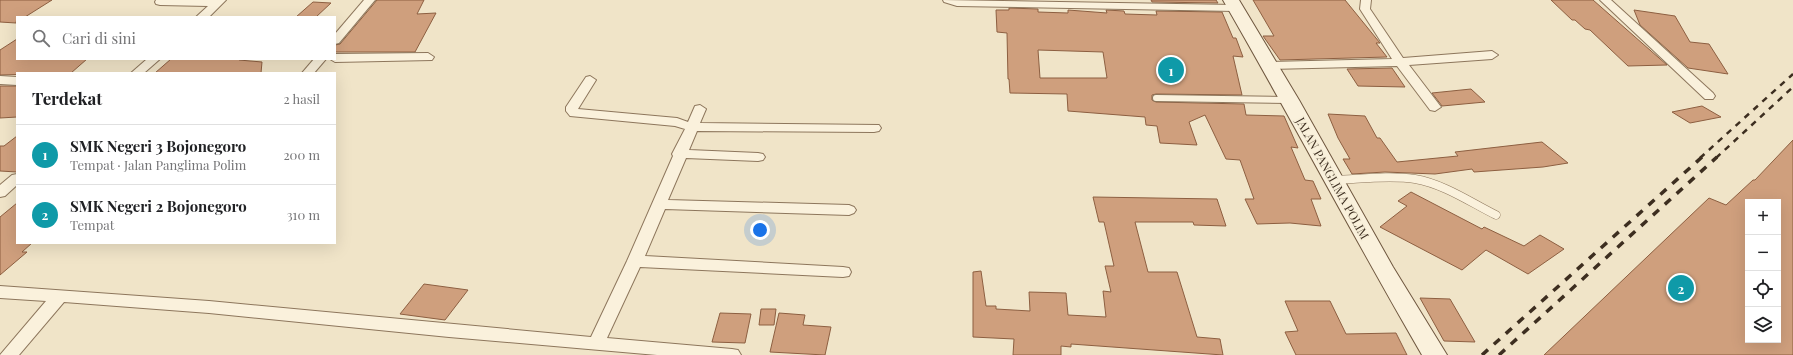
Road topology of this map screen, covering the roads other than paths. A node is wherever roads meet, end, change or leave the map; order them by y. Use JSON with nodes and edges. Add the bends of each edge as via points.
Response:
{"nodes":[{"id":1,"x":370,"y":0,"type":"edge"},
{"id":2,"x":948,"y":0,"type":"edge"},
{"id":3,"x":1366,"y":0,"type":"edge"},
{"id":4,"x":1605,"y":0,"type":"edge"},
{"id":5,"x":160,"y":2,"type":"dead end"},
{"id":6,"x":220,"y":2,"type":"edge"},
{"id":7,"x":1042,"y":3,"type":"edge"},
{"id":8,"x":1233,"y":4,"type":"edge"},
{"id":9,"x":203,"y":16,"type":"edge"},
{"id":10,"x":336,"y":41,"type":"edge"},
{"id":11,"x":1492,"y":55,"type":"dead end"},
{"id":12,"x":428,"y":57,"type":"dead end"},
{"id":13,"x":336,"y":58,"type":"edge"},
{"id":14,"x":153,"y":60,"type":"edge"},
{"id":15,"x":319,"y":60,"type":"edge"},
{"id":16,"x":1400,"y":62,"type":"junction"},
{"id":17,"x":1269,"y":66,"type":"junction"},
{"id":18,"x":138,"y":72,"type":"edge"},
{"id":19,"x":309,"y":72,"type":"edge"},
{"id":20,"x":0,"y":80,"type":"edge"},
{"id":21,"x":590,"y":80,"type":"dead end"},
{"id":22,"x":16,"y":81,"type":"edge"},
{"id":23,"x":1709,"y":96,"type":"dead end"},
{"id":24,"x":1156,"y":98,"type":"dead end"},
{"id":25,"x":1290,"y":100,"type":"junction"},
{"id":26,"x":1435,"y":107,"type":"dead end"},
{"id":27,"x":700,"y":109,"type":"dead end"},
{"id":28,"x":691,"y":127,"type":"junction"},
{"id":29,"x":874,"y":128,"type":"dead end"},
{"id":30,"x":679,"y":154,"type":"junction"},
{"id":31,"x":758,"y":157,"type":"dead end"},
{"id":32,"x":16,"y":179,"type":"edge"},
{"id":33,"x":1335,"y":180,"type":"junction"},
{"id":34,"x":0,"y":193,"type":"edge"},
{"id":35,"x":660,"y":204,"type":"junction"},
{"id":36,"x":849,"y":210,"type":"dead end"},
{"id":37,"x":1496,"y":215,"type":"dead end"},
{"id":38,"x":635,"y":261,"type":"junction"},
{"id":39,"x":842,"y":272,"type":"dead end"},
{"id":40,"x":0,"y":292,"type":"edge"},
{"id":41,"x":60,"y":296,"type":"junction"},
{"id":42,"x":596,"y":343,"type":"junction"},
{"id":43,"x":656,"y":352,"type":"edge"},
{"id":44,"x":8,"y":355,"type":"edge"},
{"id":45,"x":732,"y":355,"type":"edge"},
{"id":46,"x":1435,"y":355,"type":"edge"}],
"edges":[{"from":1,"to":10,"type":"street"},
{"from":2,"to":7,"type":"street","via":[[957,3]]},
{"from":3,"to":16,"type":"street","via":[[1365,9]]},
{"from":4,"to":23,"type":"street"},
{"from":5,"to":6,"type":"street"},
{"from":6,"to":9,"type":"street"},
{"from":7,"to":8,"type":"street"},
{"from":8,"to":17,"type":"main road","name":"JALAN PANGLIMA POLIM"},
{"from":11,"to":16,"type":"street"},
{"from":12,"to":13,"type":"street"},
{"from":14,"to":18,"type":"street"},
{"from":15,"to":19,"type":"street"},
{"from":16,"to":17,"type":"street"},
{"from":16,"to":26,"type":"street"},
{"from":17,"to":25,"type":"main road","name":"JALAN PANGLIMA POLIM"},
{"from":20,"to":22,"type":"street"},
{"from":21,"to":28,"type":"street","via":[[572,106],[575,113],[677,122]]},
{"from":24,"to":25,"type":"lane"},
{"from":25,"to":33,"type":"main road","name":"JALAN PANGLIMA POLIM"},
{"from":27,"to":28,"type":"street"},
{"from":28,"to":29,"type":"street"},
{"from":28,"to":30,"type":"street"},
{"from":30,"to":31,"type":"street"},
{"from":30,"to":35,"type":"street"},
{"from":32,"to":34,"type":"street"},
{"from":33,"to":37,"type":"lane","via":[[1384,177],[1415,179],[1430,183]]},
{"from":33,"to":46,"type":"main road","name":"JALAN PANGLIMA POLIM","via":[[1383,269]]},
{"from":35,"to":36,"type":"street"},
{"from":35,"to":38,"type":"street"},
{"from":38,"to":39,"type":"street"},
{"from":38,"to":42,"type":"street"},
{"from":40,"to":41,"type":"street"},
{"from":41,"to":42,"type":"street","via":[[209,307]]},
{"from":41,"to":44,"type":"street"},
{"from":42,"to":43,"type":"street"},
{"from":43,"to":45,"type":"street"}]}
